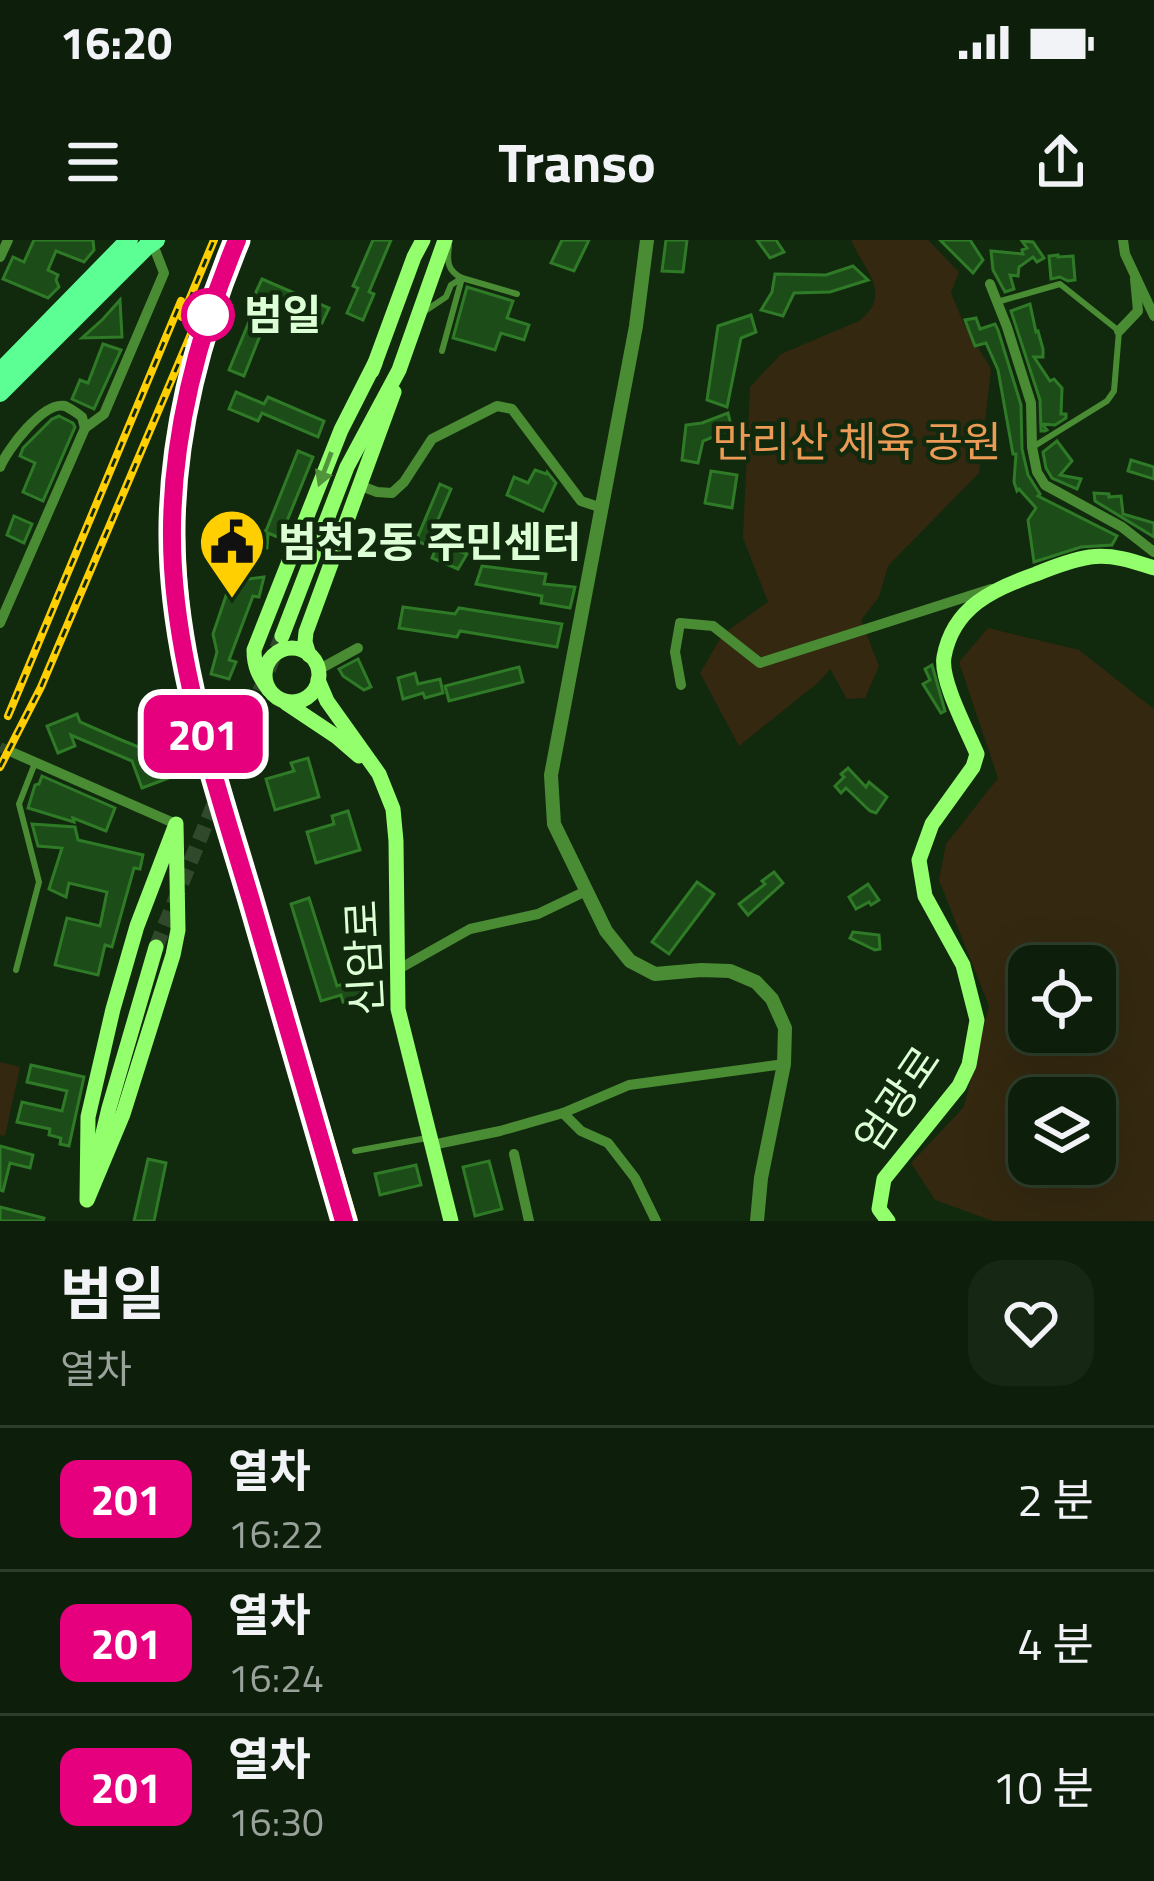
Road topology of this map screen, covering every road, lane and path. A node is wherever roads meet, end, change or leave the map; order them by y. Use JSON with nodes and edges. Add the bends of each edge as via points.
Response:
{"nodes":[{"id":1,"x":8,"y":240,"type":"edge"},
{"id":2,"x":129,"y":240,"type":"edge"},
{"id":3,"x":153,"y":240,"type":"edge"},
{"id":4,"x":447,"y":240,"type":"edge"},
{"id":5,"x":646,"y":240,"type":"edge"},
{"id":6,"x":1123,"y":240,"type":"edge"},
{"id":7,"x":424,"y":242,"type":"edge"},
{"id":8,"x":0,"y":257,"type":"edge"},
{"id":9,"x":1135,"y":276,"type":"junction"},
{"id":10,"x":462,"y":278,"type":"junction"},
{"id":11,"x":991,"y":284,"type":"dead end"},
{"id":12,"x":429,"y":286,"type":"junction"},
{"id":13,"x":518,"y":294,"type":"dead end"},
{"id":14,"x":998,"y":302,"type":"junction"},
{"id":15,"x":69,"y":311,"type":"junction"},
{"id":16,"x":419,"y":316,"type":"junction"},
{"id":17,"x":1154,"y":316,"type":"edge"},
{"id":18,"x":1119,"y":331,"type":"junction"},
{"id":19,"x":442,"y":351,"type":"dead end"},
{"id":20,"x":375,"y":363,"type":"junction"},
{"id":21,"x":399,"y":370,"type":"junction"},
{"id":22,"x":0,"y":372,"type":"edge"},
{"id":23,"x":0,"y":393,"type":"edge"},
{"id":24,"x":85,"y":428,"type":"junction"},
{"id":25,"x":1031,"y":443,"type":"junction"},
{"id":26,"x":0,"y":467,"type":"edge"},
{"id":27,"x":347,"y":467,"type":"junction"},
{"id":28,"x":362,"y":486,"type":"junction"},
{"id":29,"x":602,"y":508,"type":"junction"},
{"id":30,"x":1154,"y":552,"type":"edge"},
{"id":31,"x":1154,"y":568,"type":"edge"},
{"id":32,"x":994,"y":588,"type":"junction"},
{"id":33,"x":0,"y":623,"type":"edge"},
{"id":34,"x":281,"y":636,"type":"tunnel mouth"},
{"id":35,"x":358,"y":648,"type":"dead end"},
{"id":36,"x":309,"y":655,"type":"junction"},
{"id":37,"x":318,"y":675,"type":"junction"},
{"id":38,"x":681,"y":685,"type":"dead end"},
{"id":39,"x":276,"y":695,"type":"junction"},
{"id":40,"x":14,"y":753,"type":"tunnel mouth"},
{"id":41,"x":34,"y":763,"type":"junction"},
{"id":42,"x":379,"y":774,"type":"junction"},
{"id":43,"x":176,"y":824,"type":"junction"},
{"id":44,"x":586,"y":891,"type":"junction"},
{"id":45,"x":179,"y":914,"type":"junction"},
{"id":46,"x":137,"y":926,"type":"junction"},
{"id":47,"x":157,"y":947,"type":"tunnel mouth"},
{"id":48,"x":16,"y":970,"type":"dead end"},
{"id":49,"x":396,"y":970,"type":"junction"},
{"id":50,"x":784,"y":1064,"type":"junction"},
{"id":51,"x":562,"y":1113,"type":"junction"},
{"id":52,"x":431,"y":1141,"type":"junction"},
{"id":53,"x":355,"y":1150,"type":"dead end"},
{"id":54,"x":514,"y":1154,"type":"dead end"},
{"id":55,"x":87,"y":1200,"type":"junction"},
{"id":56,"x":82,"y":1221,"type":"edge"},
{"id":57,"x":451,"y":1221,"type":"edge"},
{"id":58,"x":529,"y":1221,"type":"edge"},
{"id":59,"x":656,"y":1221,"type":"edge"},
{"id":60,"x":758,"y":1221,"type":"edge"},
{"id":61,"x":888,"y":1221,"type":"edge"}],
"edges":[{"from":1,"to":8,"type":"street"},
{"from":2,"to":15,"type":"main road"},
{"from":3,"to":15,"type":"main road"},
{"from":3,"to":24,"type":"street","via":[[164,273],[104,414]]},
{"from":4,"to":10,"type":"lane","via":[[448,266]]},
{"from":4,"to":12,"type":"main road"},
{"from":5,"to":29,"type":"street"},
{"from":6,"to":9,"type":"street"},
{"from":7,"to":12,"type":"main road"},
{"from":7,"to":20,"type":"main road"},
{"from":9,"to":17,"type":"street"},
{"from":9,"to":18,"type":"street","via":[[1138,311]]},
{"from":10,"to":13,"type":"lane"},
{"from":10,"to":16,"type":"lane"},
{"from":10,"to":19,"type":"lane"},
{"from":11,"to":14,"type":"street"},
{"from":12,"to":16,"type":"main road"},
{"from":14,"to":18,"type":"lane","via":[[1060,284]]},
{"from":14,"to":25,"type":"street","via":[[1030,403]]},
{"from":15,"to":22,"type":"main road"},
{"from":15,"to":23,"type":"main road"},
{"from":16,"to":21,"type":"main road"},
{"from":18,"to":25,"type":"lane","via":[[1107,401]]},
{"from":20,"to":27,"type":"main road"},
{"from":20,"to":39,"type":"main road","one_way":true,"via":[[340,430],[254,650],[258,675]]},
{"from":21,"to":27,"type":"main road"},
{"from":21,"to":28,"type":"main road"},
{"from":24,"to":26,"type":"street","via":[[66,406],[54,407]]},
{"from":24,"to":33,"type":"street"},
{"from":25,"to":30,"type":"street","via":[[1045,485]]},
{"from":27,"to":34,"type":"main road"},
{"from":28,"to":29,"type":"street","via":[[392,493],[432,439],[496,406],[512,409],[581,502]]},
{"from":28,"to":36,"type":"main road","via":[[306,632]]},
{"from":29,"to":44,"type":"street","via":[[551,776],[554,824]]},
{"from":31,"to":32,"type":"main road","name":"엄광로","via":[[1093,557]]},
{"from":32,"to":38,"type":"street","via":[[760,663],[712,626],[680,623]]},
{"from":32,"to":61,"type":"main road","name":"엄광로","via":[[954,624],[942,662],[977,754],[919,860],[925,896],[963,965],[977,1020],[959,1086],[884,1179],[879,1209]]},
{"from":35,"to":37,"type":"street"},
{"from":36,"to":37,"type":"main road"},
{"from":36,"to":39,"type":"main road","via":[[293,648],[266,665]]},
{"from":37,"to":39,"type":"main road","via":[[301,700]]},
{"from":37,"to":42,"type":"main road"},
{"from":39,"to":42,"type":"main road"},
{"from":40,"to":41,"type":"street"},
{"from":41,"to":43,"type":"street"},
{"from":41,"to":48,"type":"lane","via":[[20,804],[39,882]]},
{"from":42,"to":49,"type":"main road","name":"신암로","via":[[396,842]]},
{"from":43,"to":45,"type":"main road"},
{"from":43,"to":46,"type":"main road"},
{"from":44,"to":49,"type":"street","via":[[538,914],[470,929]]},
{"from":44,"to":50,"type":"street","via":[[606,931],[642,968],[730,970],[755,982],[785,1028]]},
{"from":45,"to":46,"type":"main road","via":[[151,904]]},
{"from":45,"to":55,"type":"main road","via":[[123,1114]]},
{"from":46,"to":55,"type":"main road","via":[[88,1117]]},
{"from":47,"to":55,"type":"main road"},
{"from":49,"to":52,"type":"main road","name":"신암로"},
{"from":50,"to":51,"type":"street","via":[[628,1085]]},
{"from":50,"to":60,"type":"street"},
{"from":51,"to":52,"type":"street"},
{"from":51,"to":59,"type":"street","via":[[608,1143]]},
{"from":52,"to":53,"type":"lane"},
{"from":52,"to":57,"type":"main road","name":"신암로"},
{"from":54,"to":58,"type":"street"},
{"from":55,"to":56,"type":"main road"}]}
